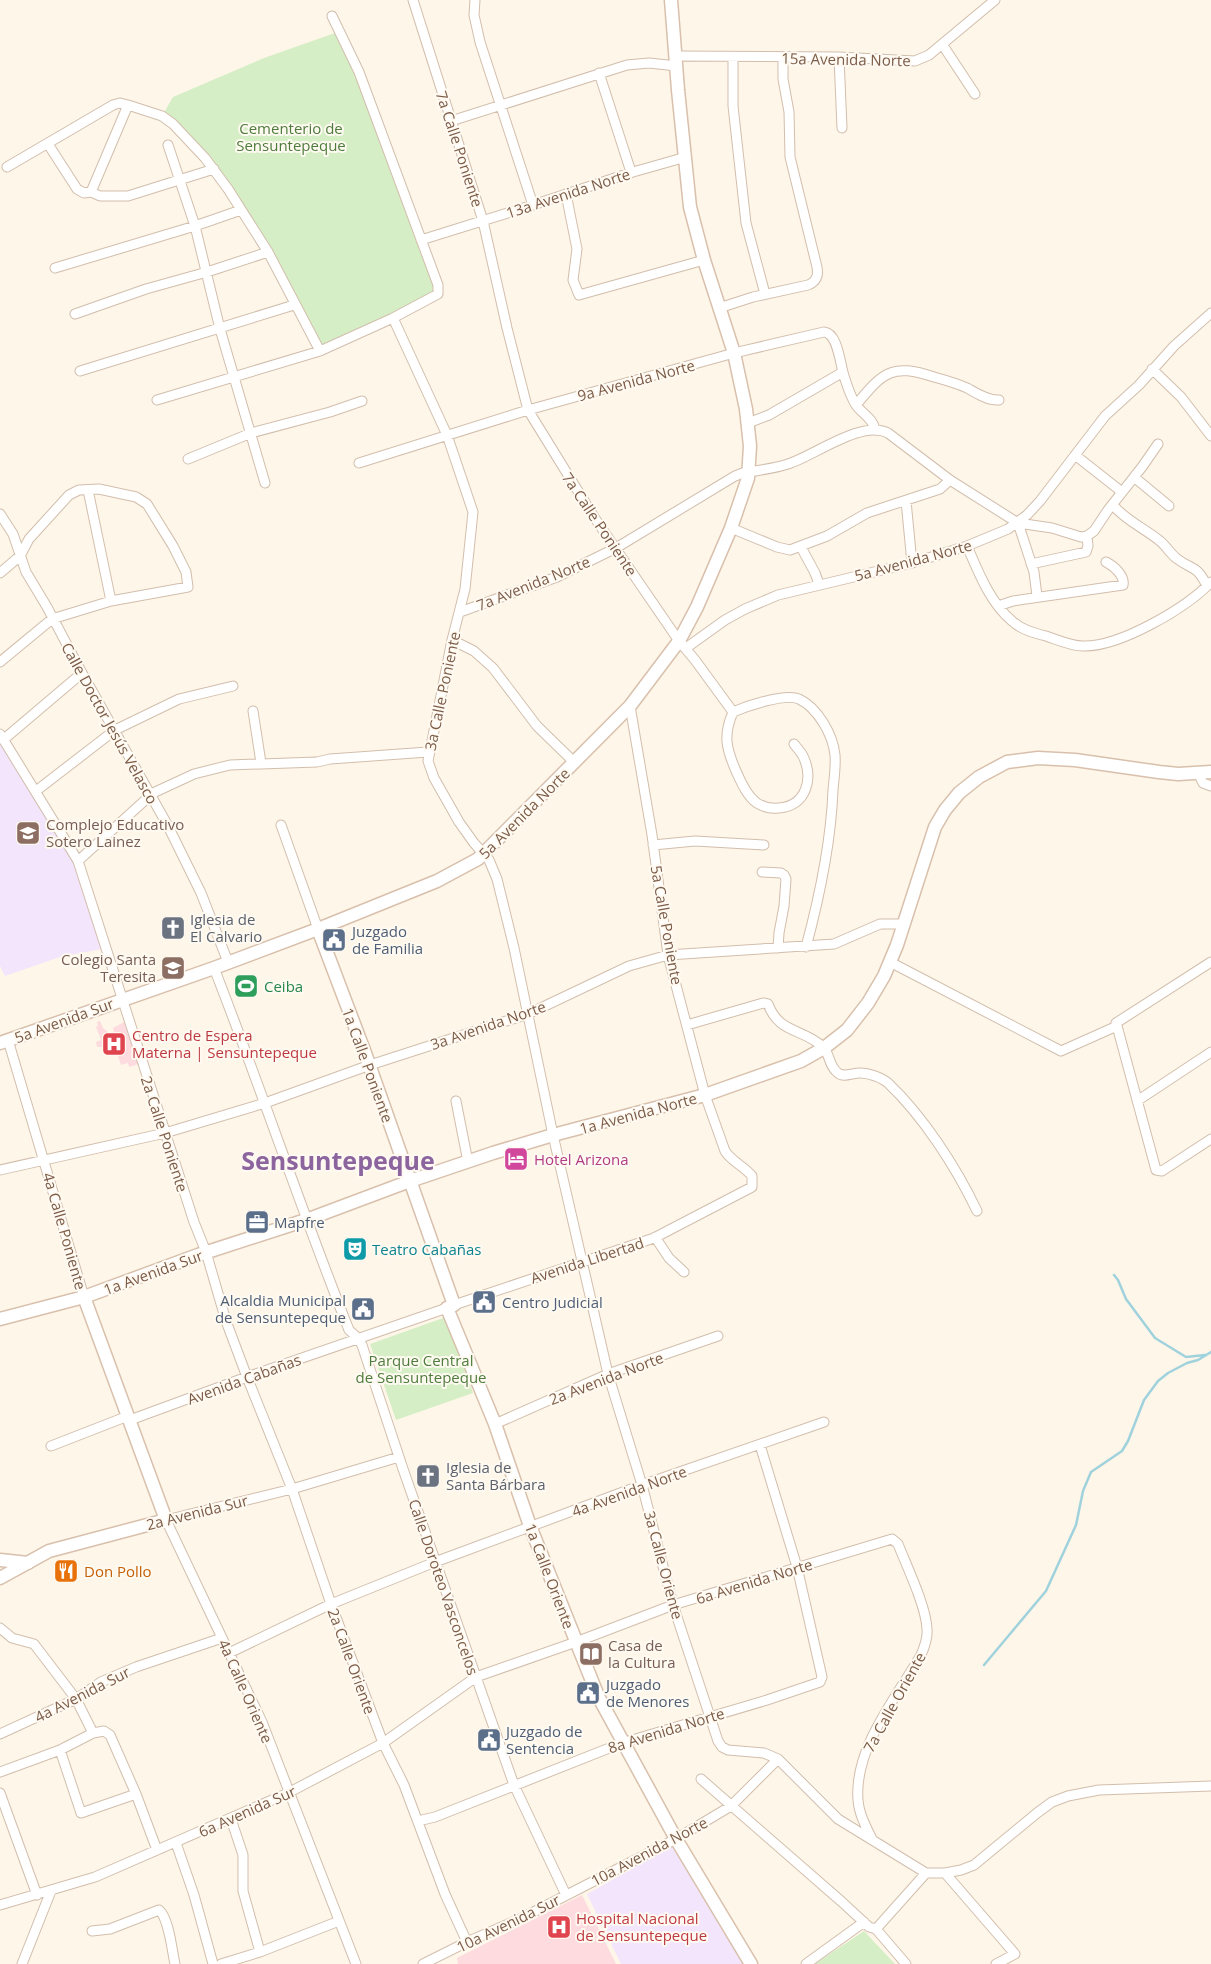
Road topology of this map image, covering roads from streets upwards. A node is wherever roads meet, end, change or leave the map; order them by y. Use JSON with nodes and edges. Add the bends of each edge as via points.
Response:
{"nodes":[{"id":1,"x":413,"y":0,"type":"edge"},
{"id":2,"x":475,"y":0,"type":"edge"},
{"id":3,"x":672,"y":0,"type":"edge"},
{"id":4,"x":995,"y":0,"type":"edge"},
{"id":5,"x":332,"y":16,"type":"dead end"},
{"id":6,"x":942,"y":44,"type":"junction"},
{"id":7,"x":733,"y":57,"type":"junction"},
{"id":8,"x":783,"y":57,"type":"junction"},
{"id":9,"x":839,"y":57,"type":"junction"},
{"id":10,"x":677,"y":61,"type":"junction"},
{"id":11,"x":599,"y":73,"type":"junction"},
{"id":12,"x":976,"y":94,"type":"dead end"},
{"id":13,"x":128,"y":104,"type":"junction"},
{"id":14,"x":501,"y":105,"type":"junction"},
{"id":15,"x":451,"y":121,"type":"junction"},
{"id":16,"x":842,"y":128,"type":"dead end"},
{"id":17,"x":48,"y":144,"type":"junction"},
{"id":18,"x":168,"y":145,"type":"dead end"},
{"id":19,"x":686,"y":157,"type":"junction"},
{"id":20,"x":7,"y":167,"type":"dead end"},
{"id":21,"x":214,"y":169,"type":"junction"},
{"id":22,"x":631,"y":172,"type":"junction"},
{"id":23,"x":181,"y":180,"type":"junction"},
{"id":24,"x":91,"y":192,"type":"junction"},
{"id":25,"x":566,"y":194,"type":"junction"},
{"id":26,"x":533,"y":205,"type":"junction"},
{"id":27,"x":241,"y":210,"type":"junction"},
{"id":28,"x":483,"y":221,"type":"junction"},
{"id":29,"x":195,"y":226,"type":"junction"},
{"id":30,"x":421,"y":240,"type":"junction"},
{"id":31,"x":268,"y":252,"type":"junction"},
{"id":32,"x":704,"y":260,"type":"junction"},
{"id":33,"x":55,"y":268,"type":"dead end"},
{"id":34,"x":208,"y":272,"type":"junction"},
{"id":35,"x":765,"y":294,"type":"junction"},
{"id":36,"x":294,"y":305,"type":"junction"},
{"id":37,"x":719,"y":308,"type":"junction"},
{"id":38,"x":1211,"y":313,"type":"edge"},
{"id":39,"x":75,"y":314,"type":"dead end"},
{"id":40,"x":394,"y":318,"type":"junction"},
{"id":41,"x":220,"y":329,"type":"junction"},
{"id":42,"x":320,"y":351,"type":"junction"},
{"id":43,"x":734,"y":353,"type":"junction"},
{"id":44,"x":1152,"y":369,"type":"junction"},
{"id":45,"x":80,"y":371,"type":"dead end"},
{"id":46,"x":843,"y":372,"type":"junction"},
{"id":47,"x":234,"y":376,"type":"junction"},
{"id":48,"x":157,"y":400,"type":"dead end"},
{"id":49,"x":999,"y":400,"type":"dead end"},
{"id":50,"x":362,"y":401,"type":"dead end"},
{"id":51,"x":856,"y":405,"type":"junction"},
{"id":52,"x":528,"y":410,"type":"junction"},
{"id":53,"x":748,"y":423,"type":"junction"},
{"id":54,"x":875,"y":429,"type":"junction"},
{"id":55,"x":251,"y":433,"type":"junction"},
{"id":56,"x":447,"y":435,"type":"junction"},
{"id":57,"x":1211,"y":436,"type":"edge"},
{"id":58,"x":1158,"y":444,"type":"dead end"},
{"id":59,"x":1075,"y":455,"type":"junction"},
{"id":60,"x":188,"y":459,"type":"dead end"},
{"id":61,"x":359,"y":463,"type":"dead end"},
{"id":62,"x":749,"y":472,"type":"junction"},
{"id":63,"x":1134,"y":477,"type":"junction"},
{"id":64,"x":950,"y":480,"type":"junction"},
{"id":65,"x":265,"y":483,"type":"dead end"},
{"id":66,"x":88,"y":490,"type":"junction"},
{"id":67,"x":1122,"y":492,"type":"junction"},
{"id":68,"x":906,"y":501,"type":"junction"},
{"id":69,"x":1113,"y":505,"type":"junction"},
{"id":70,"x":1169,"y":506,"type":"dead end"},
{"id":71,"x":0,"y":514,"type":"edge"},
{"id":72,"x":1018,"y":522,"type":"junction"},
{"id":73,"x":731,"y":528,"type":"junction"},
{"id":74,"x":1087,"y":536,"type":"junction"},
{"id":75,"x":967,"y":546,"type":"junction"},
{"id":76,"x":801,"y":547,"type":"junction"},
{"id":77,"x":616,"y":548,"type":"junction"},
{"id":78,"x":20,"y":556,"type":"junction"},
{"id":79,"x":1106,"y":562,"type":"dead end"},
{"id":80,"x":912,"y":563,"type":"junction"},
{"id":81,"x":1031,"y":564,"type":"junction"},
{"id":82,"x":0,"y":573,"type":"edge"},
{"id":83,"x":819,"y":584,"type":"junction"},
{"id":84,"x":1209,"y":584,"type":"edge"},
{"id":85,"x":1037,"y":596,"type":"junction"},
{"id":86,"x":111,"y":601,"type":"junction"},
{"id":87,"x":998,"y":606,"type":"junction"},
{"id":88,"x":460,"y":612,"type":"junction"},
{"id":89,"x":52,"y":619,"type":"junction"},
{"id":90,"x":452,"y":640,"type":"junction"},
{"id":91,"x":682,"y":645,"type":"junction"},
{"id":92,"x":0,"y":662,"type":"edge"},
{"id":93,"x":82,"y":673,"type":"junction"},
{"id":94,"x":233,"y":686,"type":"dead end"},
{"id":95,"x":630,"y":706,"type":"junction"},
{"id":96,"x":253,"y":711,"type":"dead end"},
{"id":97,"x":732,"y":712,"type":"junction"},
{"id":98,"x":115,"y":730,"type":"junction"},
{"id":99,"x":2,"y":737,"type":"edge"},
{"id":100,"x":794,"y":744,"type":"dead end"},
{"id":101,"x":428,"y":752,"type":"junction"},
{"id":102,"x":261,"y":763,"type":"junction"},
{"id":103,"x":575,"y":763,"type":"junction"},
{"id":104,"x":1205,"y":773,"type":"edge"},
{"id":105,"x":1211,"y":786,"type":"edge"},
{"id":106,"x":36,"y":791,"type":"junction"},
{"id":107,"x":151,"y":794,"type":"junction"},
{"id":108,"x":281,"y":825,"type":"dead end"},
{"id":109,"x":653,"y":845,"type":"junction"},
{"id":110,"x":764,"y":845,"type":"dead end"},
{"id":111,"x":484,"y":853,"type":"junction"},
{"id":112,"x":78,"y":861,"type":"junction"},
{"id":113,"x":762,"y":872,"type":"dead end"},
{"id":114,"x":905,"y":924,"type":"junction"},
{"id":115,"x":318,"y":929,"type":"junction"},
{"id":116,"x":806,"y":947,"type":"junction"},
{"id":117,"x":778,"y":948,"type":"junction"},
{"id":118,"x":668,"y":955,"type":"junction"},
{"id":119,"x":228,"y":962,"type":"junction"},
{"id":120,"x":890,"y":962,"type":"junction"},
{"id":121,"x":1211,"y":962,"type":"edge"},
{"id":122,"x":214,"y":968,"type":"junction"},
{"id":123,"x":121,"y":999,"type":"junction"},
{"id":124,"x":528,"y":1014,"type":"junction"},
{"id":125,"x":687,"y":1025,"type":"junction"},
{"id":126,"x":1117,"y":1026,"type":"junction"},
{"id":127,"x":4,"y":1041,"type":"edge"},
{"id":128,"x":824,"y":1048,"type":"junction"},
{"id":129,"x":1211,"y":1052,"type":"edge"},
{"id":130,"x":370,"y":1065,"type":"junction"},
{"id":131,"x":705,"y":1095,"type":"junction"},
{"id":132,"x":456,"y":1101,"type":"dead end"},
{"id":133,"x":1137,"y":1101,"type":"junction"},
{"id":134,"x":265,"y":1103,"type":"junction"},
{"id":135,"x":165,"y":1133,"type":"junction"},
{"id":136,"x":553,"y":1135,"type":"junction"},
{"id":137,"x":1211,"y":1139,"type":"edge"},
{"id":138,"x":44,"y":1160,"type":"junction"},
{"id":139,"x":468,"y":1162,"type":"junction"},
{"id":140,"x":0,"y":1170,"type":"edge"},
{"id":141,"x":410,"y":1181,"type":"junction"},
{"id":142,"x":752,"y":1187,"type":"joint"},
{"id":143,"x":977,"y":1211,"type":"dead end"},
{"id":144,"x":306,"y":1220,"type":"junction"},
{"id":145,"x":655,"y":1237,"type":"junction"},
{"id":146,"x":206,"y":1252,"type":"junction"},
{"id":147,"x":582,"y":1261,"type":"junction"},
{"id":148,"x":684,"y":1272,"type":"dead end"},
{"id":149,"x":84,"y":1297,"type":"junction"},
{"id":150,"x":451,"y":1306,"type":"junction"},
{"id":151,"x":0,"y":1319,"type":"edge"},
{"id":152,"x":718,"y":1336,"type":"dead end"},
{"id":153,"x":358,"y":1338,"type":"junction"},
{"id":154,"x":608,"y":1374,"type":"junction"},
{"id":155,"x":247,"y":1377,"type":"junction"},
{"id":156,"x":129,"y":1418,"type":"junction"},
{"id":157,"x":824,"y":1422,"type":"dead end"},
{"id":158,"x":495,"y":1424,"type":"junction"},
{"id":159,"x":760,"y":1445,"type":"junction"},
{"id":160,"x":51,"y":1446,"type":"dead end"},
{"id":161,"x":399,"y":1457,"type":"junction"},
{"id":162,"x":642,"y":1485,"type":"junction"},
{"id":163,"x":292,"y":1489,"type":"junction"},
{"id":164,"x":166,"y":1520,"type":"junction"},
{"id":165,"x":530,"y":1526,"type":"junction"},
{"id":166,"x":892,"y":1539,"type":"joint"},
{"id":167,"x":0,"y":1560,"type":"edge"},
{"id":168,"x":435,"y":1562,"type":"junction"},
{"id":169,"x":28,"y":1563,"type":"junction"},
{"id":170,"x":797,"y":1567,"type":"junction"},
{"id":171,"x":0,"y":1578,"type":"edge"},
{"id":172,"x":331,"y":1604,"type":"junction"},
{"id":173,"x":673,"y":1605,"type":"junction"},
{"id":174,"x":0,"y":1628,"type":"edge"},
{"id":175,"x":222,"y":1638,"type":"junction"},
{"id":176,"x":576,"y":1642,"type":"junction"},
{"id":177,"x":229,"y":1653,"type":"junction"},
{"id":178,"x":476,"y":1677,"type":"junction"},
{"id":179,"x":76,"y":1699,"type":"junction"},
{"id":180,"x":708,"y":1717,"type":"junction"},
{"id":181,"x":93,"y":1733,"type":"junction"},
{"id":182,"x":0,"y":1734,"type":"edge"},
{"id":183,"x":383,"y":1743,"type":"junction"},
{"id":184,"x":622,"y":1743,"type":"junction"},
{"id":185,"x":60,"y":1750,"type":"junction"},
{"id":186,"x":778,"y":1759,"type":"junction"},
{"id":187,"x":0,"y":1772,"type":"edge"},
{"id":188,"x":701,"y":1779,"type":"dead end"},
{"id":189,"x":514,"y":1785,"type":"junction"},
{"id":190,"x":1211,"y":1786,"type":"edge"},
{"id":191,"x":0,"y":1793,"type":"edge"},
{"id":192,"x":288,"y":1793,"type":"junction"},
{"id":193,"x":136,"y":1794,"type":"junction"},
{"id":194,"x":731,"y":1806,"type":"junction"},
{"id":195,"x":231,"y":1818,"type":"junction"},
{"id":196,"x":418,"y":1821,"type":"junction"},
{"id":197,"x":676,"y":1839,"type":"junction"},
{"id":198,"x":872,"y":1840,"type":"junction"},
{"id":199,"x":176,"y":1843,"type":"junction"},
{"id":200,"x":156,"y":1850,"type":"junction"},
{"id":201,"x":926,"y":1873,"type":"junction"},
{"id":202,"x":945,"y":1873,"type":"junction"},
{"id":203,"x":51,"y":1891,"type":"junction"},
{"id":204,"x":37,"y":1895,"type":"junction"},
{"id":205,"x":566,"y":1896,"type":"junction"},
{"id":206,"x":0,"y":1905,"type":"edge"},
{"id":207,"x":339,"y":1921,"type":"junction"},
{"id":208,"x":864,"y":1922,"type":"junction"},
{"id":209,"x":876,"y":1929,"type":"junction"},
{"id":210,"x":92,"y":1931,"type":"dead end"},
{"id":211,"x":467,"y":1942,"type":"junction"},
{"id":212,"x":260,"y":1952,"type":"junction"},
{"id":213,"x":22,"y":1964,"type":"edge"},
{"id":214,"x":176,"y":1964,"type":"edge"},
{"id":215,"x":213,"y":1964,"type":"edge"},
{"id":216,"x":221,"y":1964,"type":"edge"},
{"id":217,"x":356,"y":1964,"type":"edge"},
{"id":218,"x":424,"y":1964,"type":"edge"},
{"id":219,"x":751,"y":1964,"type":"edge"},
{"id":220,"x":806,"y":1964,"type":"edge"},
{"id":221,"x":906,"y":1964,"type":"edge"},
{"id":222,"x":996,"y":1964,"type":"edge"}],
"edges":[{"from":1,"to":15,"type":"street","name":"7a Calle Poniente"},
{"from":2,"to":14,"type":"street","via":[[476,28]]},
{"from":3,"to":10,"type":"street"},
{"from":4,"to":6,"type":"street","name":"15a Avenida Norte"},
{"from":5,"to":30,"type":"street","via":[[359,72]]},
{"from":6,"to":9,"type":"street","name":"15a Avenida Norte","via":[[929,55],[914,61]]},
{"from":6,"to":12,"type":"street"},
{"from":7,"to":8,"type":"street","name":"15a Avenida Norte"},
{"from":7,"to":10,"type":"street","name":"15a Avenida Norte"},
{"from":7,"to":35,"type":"street","via":[[733,106],[746,223]]},
{"from":8,"to":9,"type":"street","name":"15a Avenida Norte"},
{"from":8,"to":35,"type":"street","via":[[790,158],[818,273],[816,281],[808,285]]},
{"from":9,"to":16,"type":"street"},
{"from":10,"to":11,"type":"street","name":"15a Avenida Norte","via":[[637,64]]},
{"from":10,"to":19,"type":"street"},
{"from":11,"to":14,"type":"street","name":"15a Avenida Norte"},
{"from":11,"to":22,"type":"street"},
{"from":13,"to":17,"type":"street","via":[[113,105]]},
{"from":13,"to":21,"type":"street","via":[[173,124]]},
{"from":13,"to":24,"type":"street"},
{"from":14,"to":15,"type":"street","name":"15a Avenida Norte"},
{"from":14,"to":26,"type":"street"},
{"from":15,"to":28,"type":"street","name":"7a Calle Poniente"},
{"from":17,"to":20,"type":"street"},
{"from":17,"to":24,"type":"street","via":[[77,190]]},
{"from":18,"to":23,"type":"street"},
{"from":19,"to":22,"type":"street","name":"13a Avenida Norte"},
{"from":19,"to":32,"type":"street","via":[[690,207]]},
{"from":21,"to":23,"type":"street"},
{"from":21,"to":27,"type":"street"},
{"from":22,"to":25,"type":"street","name":"13a Avenida Norte"},
{"from":23,"to":24,"type":"street","via":[[118,197]]},
{"from":23,"to":29,"type":"street"},
{"from":25,"to":26,"type":"street","name":"13a Avenida Norte"},
{"from":25,"to":32,"type":"street","via":[[577,248],[573,280],[579,295]]},
{"from":26,"to":28,"type":"street","name":"13a Avenida Norte"},
{"from":27,"to":29,"type":"street"},
{"from":27,"to":31,"type":"street"},
{"from":28,"to":30,"type":"street","name":"13a Avenida Norte"},
{"from":28,"to":52,"type":"street","name":"7a Calle Poniente"},
{"from":29,"to":33,"type":"street"},
{"from":29,"to":34,"type":"street"},
{"from":30,"to":40,"type":"street","via":[[438,285],[438,294]]},
{"from":31,"to":34,"type":"street"},
{"from":31,"to":36,"type":"street"},
{"from":32,"to":37,"type":"street"},
{"from":34,"to":39,"type":"street"},
{"from":34,"to":41,"type":"street"},
{"from":35,"to":37,"type":"street"},
{"from":36,"to":41,"type":"street"},
{"from":36,"to":42,"type":"street"},
{"from":37,"to":43,"type":"street"},
{"from":38,"to":44,"type":"street","name":"5a Avenida Norte"},
{"from":40,"to":42,"type":"street"},
{"from":40,"to":56,"type":"street","name":"3a Calle Poniente"},
{"from":41,"to":45,"type":"street"},
{"from":41,"to":47,"type":"street"},
{"from":42,"to":47,"type":"street"},
{"from":43,"to":46,"type":"street","name":"9a Avenida Norte","via":[[827,332],[834,342]]},
{"from":43,"to":52,"type":"street","name":"9a Avenida Norte"},
{"from":43,"to":53,"type":"street"},
{"from":44,"to":57,"type":"street","via":[[1181,397]]},
{"from":44,"to":59,"type":"street","name":"5a Avenida Norte","via":[[1105,416]]},
{"from":46,"to":51,"type":"street"},
{"from":46,"to":53,"type":"street","via":[[769,415]]},
{"from":47,"to":48,"type":"street"},
{"from":47,"to":55,"type":"street"},
{"from":49,"to":51,"type":"street","via":[[906,369],[896,370],[882,378],[865,392]]},
{"from":50,"to":55,"type":"street"},
{"from":51,"to":54,"type":"street","via":[[872,421]]},
{"from":52,"to":56,"type":"street","name":"9a Avenida Norte"},
{"from":52,"to":77,"type":"street","name":"7a Calle Poniente"},
{"from":53,"to":62,"type":"street"},
{"from":54,"to":62,"type":"street","name":"7a Avenida Norte","via":[[791,463]]},
{"from":54,"to":64,"type":"street","via":[[888,433]]},
{"from":55,"to":60,"type":"street"},
{"from":55,"to":65,"type":"street"},
{"from":56,"to":61,"type":"street","name":"9a Avenida Norte"},
{"from":56,"to":88,"type":"street","name":"3a Calle Poniente","via":[[473,512]]},
{"from":58,"to":63,"type":"street"},
{"from":59,"to":67,"type":"street"},
{"from":59,"to":72,"type":"street","name":"5a Avenida Norte","via":[[1040,501]]},
{"from":62,"to":73,"type":"street"},
{"from":62,"to":77,"type":"street","name":"7a Avenida Norte","via":[[736,476]]},
{"from":63,"to":67,"type":"street"},
{"from":63,"to":70,"type":"street"},
{"from":64,"to":68,"type":"street","via":[[940,489]]},
{"from":64,"to":72,"type":"street"},
{"from":66,"to":78,"type":"street","via":[[79,490],[69,496],[29,539]]},
{"from":66,"to":86,"type":"street"},
{"from":66,"to":86,"type":"street","via":[[99,489],[136,497],[148,504],[186,572],[188,587]]},
{"from":67,"to":69,"type":"street"},
{"from":68,"to":76,"type":"street","via":[[867,513]]},
{"from":68,"to":80,"type":"street"},
{"from":69,"to":74,"type":"street"},
{"from":69,"to":84,"type":"street","via":[[1162,542],[1174,557],[1194,568]]},
{"from":71,"to":78,"type":"street","name":"Calle Doctor Jesús Velasco","via":[[13,534]]},
{"from":72,"to":74,"type":"street"},
{"from":72,"to":75,"type":"street","name":"5a Avenida Norte"},
{"from":72,"to":81,"type":"street"},
{"from":73,"to":76,"type":"street","via":[[786,549]]},
{"from":73,"to":91,"type":"street"},
{"from":74,"to":81,"type":"street","via":[[1086,552]]},
{"from":75,"to":80,"type":"street","name":"5a Avenida Norte"},
{"from":75,"to":87,"type":"street"},
{"from":76,"to":83,"type":"street"},
{"from":77,"to":88,"type":"street","name":"7a Avenida Norte","via":[[557,577]]},
{"from":77,"to":91,"type":"street","name":"7a Calle Poniente"},
{"from":78,"to":82,"type":"street"},
{"from":78,"to":89,"type":"street","name":"Calle Doctor Jesús Velasco"},
{"from":79,"to":85,"type":"street","via":[[1124,580],[1123,585]]},
{"from":80,"to":83,"type":"street","name":"5a Avenida Norte"},
{"from":81,"to":85,"type":"street"},
{"from":83,"to":91,"type":"street","name":"5a Avenida Norte","via":[[760,602]]},
{"from":84,"to":87,"type":"street","via":[[1188,603],[1133,633],[1094,646],[1070,644],[1030,632],[1013,623]]},
{"from":85,"to":87,"type":"street"},
{"from":86,"to":89,"type":"street"},
{"from":88,"to":90,"type":"street","name":"3a Calle Poniente"},
{"from":89,"to":92,"type":"street"},
{"from":89,"to":93,"type":"street","name":"Calle Doctor Jesús Velasco"},
{"from":90,"to":101,"type":"street","name":"3a Calle Poniente"},
{"from":90,"to":103,"type":"street","via":[[474,651],[493,668],[537,726]]},
{"from":91,"to":95,"type":"street","name":"5a Avenida Norte"},
{"from":91,"to":97,"type":"street","name":"7a Calle Poniente"},
{"from":93,"to":98,"type":"street","name":"Calle Doctor Jesús Velasco"},
{"from":93,"to":99,"type":"street"},
{"from":94,"to":98,"type":"street","via":[[179,699]]},
{"from":95,"to":103,"type":"street","name":"5a Avenida Norte"},
{"from":95,"to":109,"type":"street","name":"5a Calle Poniente"},
{"from":96,"to":102,"type":"street"},
{"from":97,"to":100,"type":"street","via":[[726,735],[727,748],[737,773],[756,802],[774,809],[784,808],[796,804],[804,793],[807,769]]},
{"from":97,"to":116,"type":"street","via":[[749,705],[798,698],[811,708],[831,737],[835,755],[830,837],[820,895]]},
{"from":98,"to":106,"type":"street"},
{"from":98,"to":107,"type":"street","name":"Calle Doctor Jesús Velasco"},
{"from":99,"to":106,"type":"street","name":"2a Calle Poniente"},
{"from":101,"to":102,"type":"street","via":[[317,762]]},
{"from":101,"to":111,"type":"street","name":"3a Calle Poniente","via":[[430,770],[445,799],[474,844]]},
{"from":102,"to":107,"type":"street","via":[[230,765],[194,774]]},
{"from":103,"to":111,"type":"street","name":"5a Avenida Norte"},
{"from":104,"to":105,"type":"street","via":[[1203,783]]},
{"from":104,"to":114,"type":"street","name":"1a Avenida Norte","via":[[1159,772],[1049,758],[1016,760],[991,770],[959,793],[940,818],[930,838]]},
{"from":106,"to":112,"type":"street","name":"2a Calle Poniente"},
{"from":107,"to":112,"type":"street"},
{"from":107,"to":119,"type":"street","name":"Calle Doctor Jesús Velasco","via":[[201,893]]},
{"from":108,"to":115,"type":"street","name":"1a Calle Poniente"},
{"from":109,"to":110,"type":"street","via":[[695,841]]},
{"from":109,"to":118,"type":"street","name":"5a Calle Poniente"},
{"from":111,"to":115,"type":"street","name":"5a Avenida Norte","via":[[437,881]]},
{"from":111,"to":124,"type":"street","name":"3a Calle Poniente","via":[[497,879]]},
{"from":112,"to":123,"type":"street","name":"2a Calle Poniente"},
{"from":113,"to":117,"type":"street","via":[[781,873],[786,879]]},
{"from":114,"to":116,"type":"street","via":[[880,924],[834,944]]},
{"from":114,"to":120,"type":"street","name":"1a Avenida Norte"},
{"from":115,"to":119,"type":"street","name":"5a Avenida Norte"},
{"from":115,"to":130,"type":"street","name":"1a Calle Poniente"},
{"from":116,"to":117,"type":"street","name":"3a Avenida Norte"},
{"from":117,"to":118,"type":"street","name":"3a Avenida Norte"},
{"from":118,"to":124,"type":"street","name":"3a Avenida Norte","via":[[629,966]]},
{"from":118,"to":125,"type":"street","name":"5a Calle Poniente"},
{"from":119,"to":122,"type":"street","name":"5a Avenida Norte"},
{"from":120,"to":126,"type":"street","via":[[1061,1051]]},
{"from":120,"to":128,"type":"street","name":"1a Avenida Norte","via":[[855,1022]]},
{"from":121,"to":126,"type":"street"},
{"from":122,"to":123,"type":"street","name":"5a Avenida Sur"},
{"from":122,"to":134,"type":"street","name":"Calle Doroteo Vasconcelos"},
{"from":123,"to":127,"type":"street","name":"5a Avenida Sur"},
{"from":123,"to":135,"type":"street","name":"2a Calle Poniente"},
{"from":124,"to":130,"type":"street","name":"3a Avenida Norte"},
{"from":124,"to":136,"type":"street","name":"3a Calle Poniente"},
{"from":125,"to":128,"type":"street","via":[[763,1003],[768,1004],[778,1022]]},
{"from":125,"to":131,"type":"street","name":"5a Calle Poniente"},
{"from":126,"to":133,"type":"street"},
{"from":127,"to":138,"type":"street","name":"4a Calle Poniente"},
{"from":128,"to":131,"type":"street","name":"1a Avenida Norte","via":[[801,1061]]},
{"from":128,"to":143,"type":"street","via":[[838,1074],[872,1075],[886,1082],[922,1122],[951,1163]]},
{"from":129,"to":133,"type":"street"},
{"from":130,"to":134,"type":"street","name":"3a Avenida Norte"},
{"from":130,"to":141,"type":"street","name":"1a Calle Poniente"},
{"from":131,"to":136,"type":"street","name":"1a Avenida Norte"},
{"from":131,"to":142,"type":"street","name":"5a Calle Poniente","via":[[725,1151],[752,1176]]},
{"from":132,"to":139,"type":"street"},
{"from":133,"to":137,"type":"street","via":[[1158,1172]]},
{"from":134,"to":135,"type":"street","name":"3a Avenida Norte"},
{"from":134,"to":144,"type":"street","name":"Calle Doroteo Vasconcelos"},
{"from":135,"to":138,"type":"street","name":"3a Avenida Norte"},
{"from":135,"to":146,"type":"street","name":"2a Calle Poniente"},
{"from":136,"to":139,"type":"street","name":"1a Avenida Norte"},
{"from":136,"to":147,"type":"street","name":"3a Calle Poniente"},
{"from":138,"to":140,"type":"street","name":"3a Avenida Norte"},
{"from":138,"to":149,"type":"street","name":"4a Calle Poniente"},
{"from":139,"to":141,"type":"street","name":"1a Avenida Norte"},
{"from":141,"to":144,"type":"street","name":"1a Avenida Norte"},
{"from":141,"to":150,"type":"street","name":"1a Calle Poniente"},
{"from":142,"to":145,"type":"street","name":"Avenida Libertad"},
{"from":144,"to":146,"type":"street","name":"1a Avenida Sur"},
{"from":144,"to":153,"type":"street","name":"Calle Doroteo Vasconcelos","via":[[349,1330]]},
{"from":145,"to":147,"type":"street","name":"Avenida Libertad"},
{"from":145,"to":148,"type":"street","via":[[669,1258]]},
{"from":146,"to":149,"type":"street","name":"1a Avenida Sur"},
{"from":146,"to":155,"type":"street","name":"2a Calle Poniente","via":[[226,1321]]},
{"from":147,"to":150,"type":"street","name":"Avenida Libertad"},
{"from":147,"to":154,"type":"street","name":"3a Calle Oriente"},
{"from":149,"to":151,"type":"street","name":"1a Avenida Sur"},
{"from":149,"to":156,"type":"street","name":"4a Calle Poniente"},
{"from":150,"to":153,"type":"street","name":"Avenida Libertad"},
{"from":150,"to":158,"type":"street","name":"1a Calle Oriente"},
{"from":152,"to":154,"type":"street","name":"2a Avenida Norte"},
{"from":153,"to":155,"type":"street","name":"Avenida Cabañas"},
{"from":153,"to":161,"type":"street","name":"Calle Doroteo Vasconcelos"},
{"from":154,"to":158,"type":"street","name":"2a Avenida Norte"},
{"from":154,"to":162,"type":"street","name":"3a Calle Oriente"},
{"from":155,"to":156,"type":"street","name":"Avenida Cabañas"},
{"from":155,"to":163,"type":"street","name":"2a Calle Oriente"},
{"from":156,"to":160,"type":"street","name":"Avenida Cabañas"},
{"from":156,"to":164,"type":"street","name":"4a Calle Oriente"},
{"from":157,"to":159,"type":"street","name":"4a Avenida Norte"},
{"from":158,"to":165,"type":"street","name":"1a Calle Oriente"},
{"from":159,"to":162,"type":"street","name":"4a Avenida Norte"},
{"from":159,"to":170,"type":"street"},
{"from":161,"to":163,"type":"street","name":"2a Avenida Sur"},
{"from":161,"to":168,"type":"street","name":"Calle Doroteo Vasconcelos"},
{"from":162,"to":165,"type":"street","name":"4a Avenida Norte"},
{"from":162,"to":173,"type":"street","name":"3a Calle Oriente"},
{"from":163,"to":164,"type":"street","name":"2a Avenida Sur"},
{"from":163,"to":172,"type":"street","name":"2a Calle Oriente"},
{"from":164,"to":169,"type":"street","name":"2a Avenida Sur","via":[[49,1551]]},
{"from":164,"to":175,"type":"street","name":"4a Calle Oriente"},
{"from":165,"to":168,"type":"street","name":"4a Avenida Norte"},
{"from":165,"to":176,"type":"street","name":"1a Calle Oriente"},
{"from":166,"to":170,"type":"street","name":"6a Avenida Norte"},
{"from":166,"to":198,"type":"street","name":"7a Calle Oriente","via":[[898,1544],[927,1629],[921,1655],[863,1758],[858,1800]]},
{"from":167,"to":169,"type":"street"},
{"from":168,"to":172,"type":"street"},
{"from":168,"to":178,"type":"street","name":"Calle Doroteo Vasconcelos"},
{"from":169,"to":171,"type":"street","name":"2a Avenida Sur"},
{"from":170,"to":173,"type":"street","name":"6a Avenida Norte"},
{"from":170,"to":180,"type":"street","name":"8a Avenida Norte","via":[[822,1677],[820,1682]]},
{"from":172,"to":177,"type":"street"},
{"from":172,"to":183,"type":"street","name":"2a Calle Oriente"},
{"from":173,"to":176,"type":"street","name":"6a Avenida Norte"},
{"from":173,"to":180,"type":"street","name":"3a Calle Oriente"},
{"from":174,"to":179,"type":"street","via":[[12,1638],[34,1644]]},
{"from":175,"to":177,"type":"street","name":"4a Calle Oriente"},
{"from":175,"to":179,"type":"street","name":"4a Avenida Sur","via":[[118,1674]]},
{"from":176,"to":178,"type":"street","name":"6a Avenida Norte"},
{"from":176,"to":184,"type":"street","name":"1a Calle Oriente"},
{"from":177,"to":192,"type":"street","name":"4a Calle Oriente","via":[[262,1722]]},
{"from":178,"to":183,"type":"street","name":"6a Avenida Sur"},
{"from":178,"to":189,"type":"street","name":"Calle Doroteo Vasconcelos"},
{"from":179,"to":181,"type":"street"},
{"from":179,"to":182,"type":"street","name":"4a Avenida Sur"},
{"from":180,"to":184,"type":"street","name":"8a Avenida Norte"},
{"from":180,"to":186,"type":"street","name":"3a Calle Oriente","via":[[722,1747],[764,1752]]},
{"from":181,"to":185,"type":"street"},
{"from":181,"to":193,"type":"street","via":[[104,1731],[110,1735]]},
{"from":183,"to":192,"type":"street","name":"6a Avenida Sur"},
{"from":183,"to":196,"type":"street","name":"2a Calle Oriente"},
{"from":184,"to":189,"type":"street","name":"8a Avenida Norte"},
{"from":184,"to":197,"type":"street","name":"1a Calle Oriente"},
{"from":185,"to":187,"type":"street"},
{"from":185,"to":193,"type":"street","via":[[81,1814]]},
{"from":186,"to":194,"type":"street","name":"10a Avenida Norte"},
{"from":186,"to":198,"type":"street","name":"3a Calle Oriente","via":[[826,1809]]},
{"from":188,"to":194,"type":"street"},
{"from":189,"to":196,"type":"street","name":"8a Avenida Norte","via":[[436,1817]]},
{"from":189,"to":205,"type":"street","name":"Calle Doroteo Vasconcelos"},
{"from":190,"to":202,"type":"street","via":[[1099,1790],[1068,1796],[1037,1813],[974,1865]]},
{"from":191,"to":204,"type":"street"},
{"from":192,"to":195,"type":"street","name":"6a Avenida Sur"},
{"from":192,"to":207,"type":"street","name":"4a Calle Oriente"},
{"from":193,"to":200,"type":"street"},
{"from":194,"to":197,"type":"street","name":"10a Avenida Norte"},
{"from":194,"to":208,"type":"street"},
{"from":195,"to":199,"type":"street","name":"6a Avenida Sur"},
{"from":195,"to":212,"type":"street","via":[[243,1855],[243,1891]]},
{"from":196,"to":211,"type":"street","name":"2a Calle Oriente"},
{"from":197,"to":205,"type":"street","name":"10a Avenida Norte"},
{"from":197,"to":219,"type":"street","name":"1a Calle Oriente"},
{"from":198,"to":201,"type":"street","name":"3a Calle Oriente"},
{"from":199,"to":200,"type":"street","name":"6a Avenida Sur"},
{"from":199,"to":215,"type":"street"},
{"from":200,"to":203,"type":"street","name":"6a Avenida Sur","via":[[96,1877]]},
{"from":201,"to":202,"type":"street"},
{"from":201,"to":209,"type":"street"},
{"from":202,"to":222,"type":"street","via":[[1015,1954]]},
{"from":203,"to":204,"type":"street","name":"6a Avenida Sur"},
{"from":203,"to":213,"type":"street"},
{"from":204,"to":206,"type":"street","name":"6a Avenida Sur"},
{"from":205,"to":211,"type":"street","name":"10a Avenida Sur"},
{"from":207,"to":212,"type":"street"},
{"from":207,"to":217,"type":"street","name":"4a Calle Oriente"},
{"from":208,"to":209,"type":"street"},
{"from":208,"to":220,"type":"street"},
{"from":209,"to":221,"type":"street"},
{"from":210,"to":214,"type":"street","via":[[110,1929],[159,1910],[164,1914]]},
{"from":211,"to":218,"type":"street","name":"10a Avenida Sur"},
{"from":212,"to":216,"type":"street"}]}
